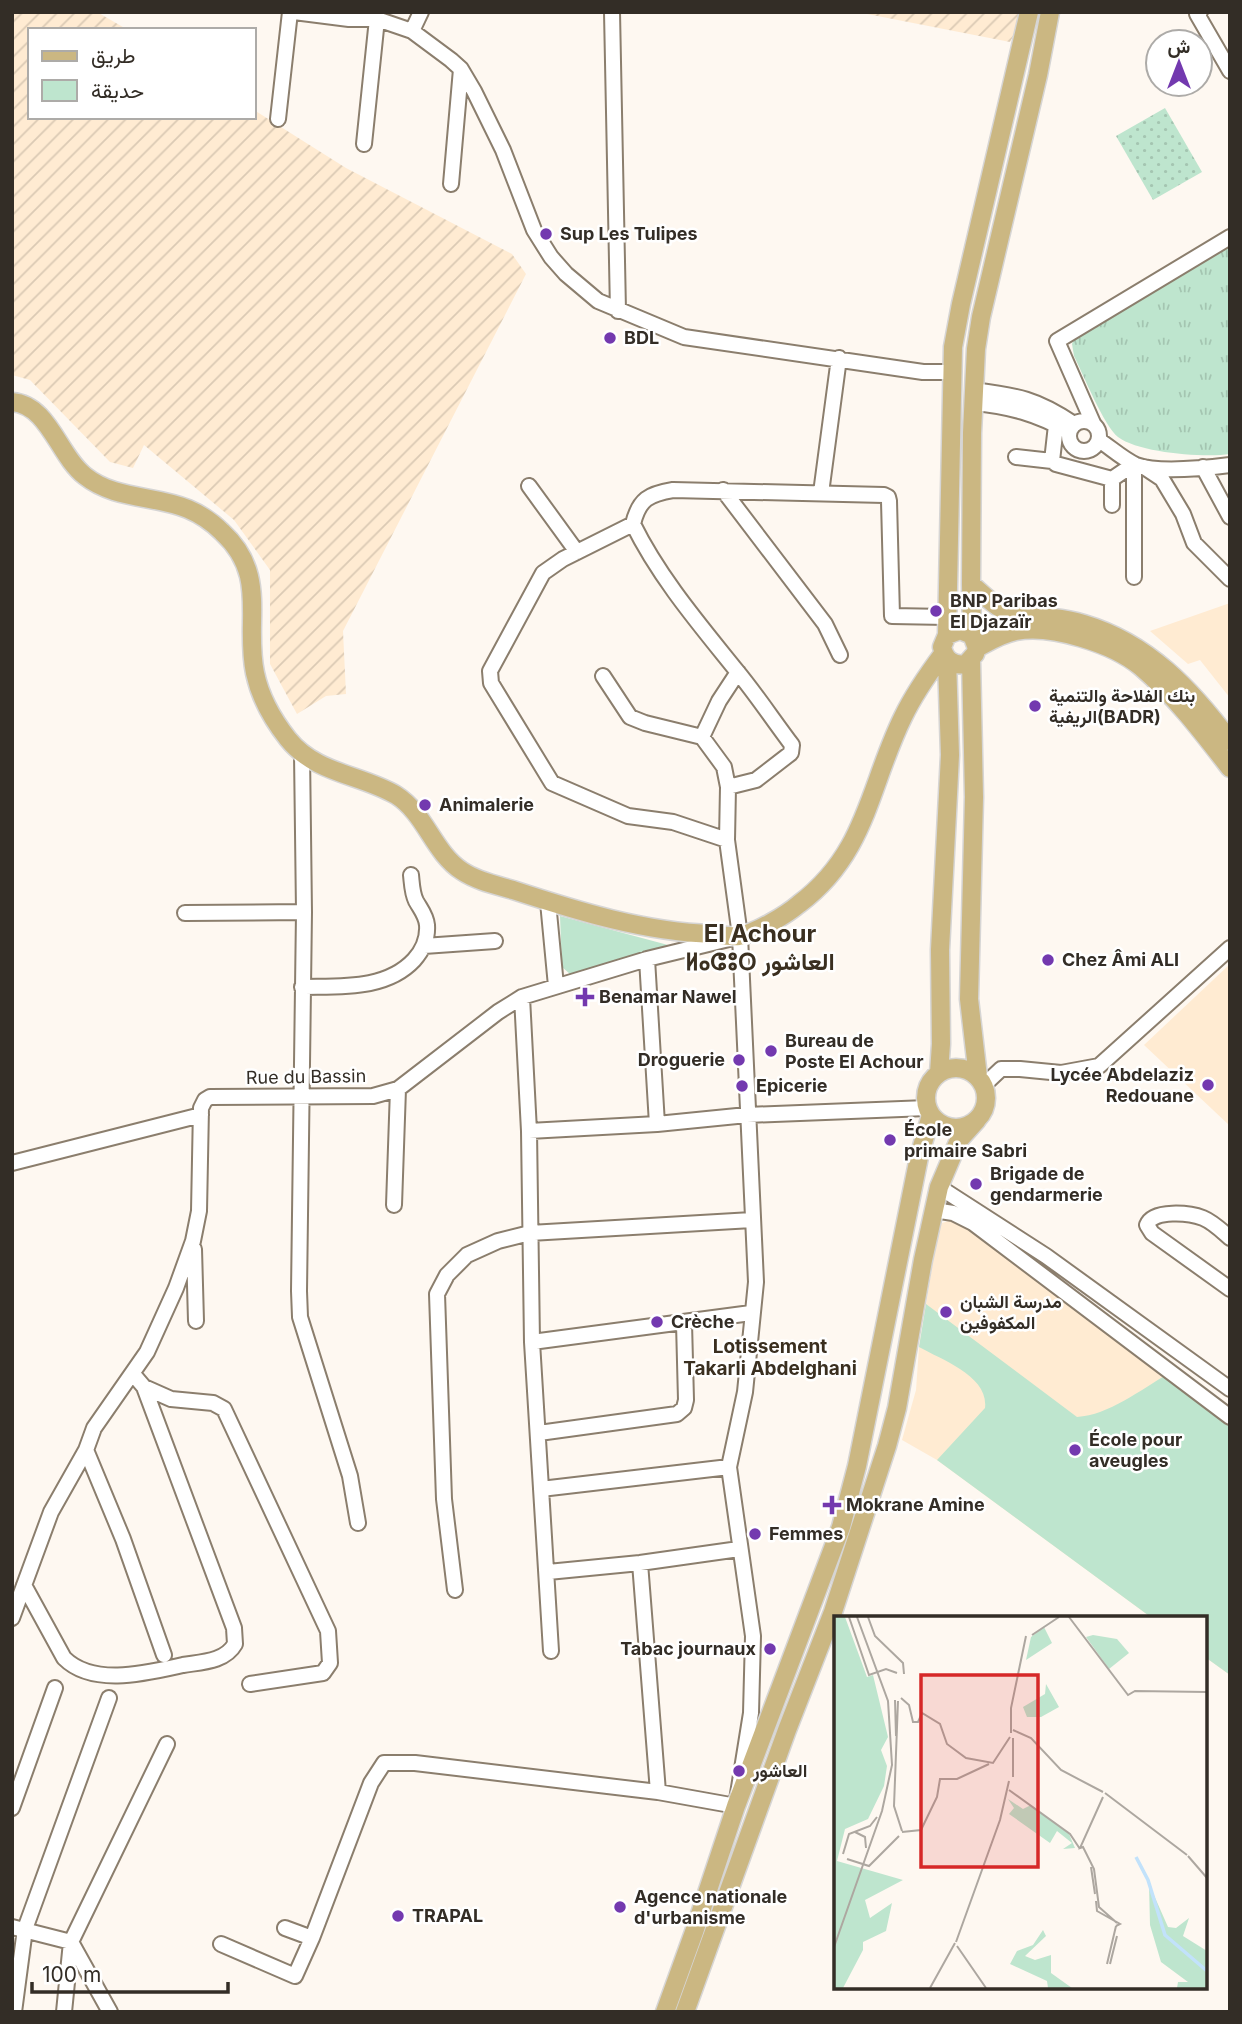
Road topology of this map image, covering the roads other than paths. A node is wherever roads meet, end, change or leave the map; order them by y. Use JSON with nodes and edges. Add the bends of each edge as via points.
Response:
{"nodes":[{"id":1,"x":292,"y":12,"type":"edge"},
{"id":2,"x":421,"y":12,"type":"edge"},
{"id":3,"x":611,"y":12,"type":"edge"},
{"id":4,"x":1029,"y":12,"type":"edge"},
{"id":5,"x":1050,"y":12,"type":"edge"},
{"id":6,"x":1200,"y":12,"type":"edge"},
{"id":7,"x":349,"y":16,"type":"edge"},
{"id":8,"x":377,"y":19,"type":"junction"},
{"id":9,"x":412,"y":31,"type":"junction"},
{"id":10,"x":461,"y":69,"type":"junction"},
{"id":11,"x":1230,"y":71,"type":"edge"},
{"id":12,"x":278,"y":119,"type":"dead end"},
{"id":13,"x":364,"y":144,"type":"dead end"},
{"id":14,"x":451,"y":184,"type":"dead end"},
{"id":15,"x":1230,"y":237,"type":"edge"},
{"id":16,"x":618,"y":311,"type":"junction"},
{"id":17,"x":839,"y":358,"type":"junction"},
{"id":18,"x":951,"y":372,"type":"junction"},
{"id":19,"x":973,"y":396,"type":"junction"},
{"id":20,"x":12,"y":401,"type":"edge"},
{"id":21,"x":1093,"y":423,"type":"junction"},
{"id":22,"x":1066,"y":427,"type":"junction"},
{"id":23,"x":1100,"y":440,"type":"junction"},
{"id":24,"x":1016,"y":457,"type":"dead end"},
{"id":25,"x":1052,"y":461,"type":"junction"},
{"id":26,"x":1139,"y":465,"type":"junction"},
{"id":27,"x":1230,"y":465,"type":"edge"},
{"id":28,"x":1203,"y":467,"type":"junction"},
{"id":29,"x":1112,"y":479,"type":"junction"},
{"id":30,"x":529,"y":486,"type":"dead end"},
{"id":31,"x":723,"y":490,"type":"junction"},
{"id":32,"x":821,"y":492,"type":"junction"},
{"id":33,"x":1112,"y":505,"type":"dead end"},
{"id":34,"x":1230,"y":517,"type":"edge"},
{"id":35,"x":633,"y":524,"type":"junction"},
{"id":36,"x":577,"y":552,"type":"junction"},
{"id":37,"x":1134,"y":577,"type":"dead end"},
{"id":38,"x":1230,"y":579,"type":"edge"},
{"id":39,"x":971,"y":584,"type":"junction"},
{"id":40,"x":947,"y":626,"type":"junction"},
{"id":41,"x":973,"y":648,"type":"junction"},
{"id":42,"x":840,"y":654,"type":"dead end"},
{"id":43,"x":945,"y":657,"type":"junction"},
{"id":44,"x":738,"y":672,"type":"junction"},
{"id":45,"x":603,"y":676,"type":"dead end"},
{"id":46,"x":702,"y":737,"type":"junction"},
{"id":47,"x":1230,"y":741,"type":"edge"},
{"id":48,"x":302,"y":753,"type":"junction"},
{"id":49,"x":1230,"y":768,"type":"edge"},
{"id":50,"x":728,"y":787,"type":"junction"},
{"id":51,"x":727,"y":840,"type":"junction"},
{"id":52,"x":411,"y":875,"type":"dead end"},
{"id":53,"x":548,"y":902,"type":"junction"},
{"id":54,"x":304,"y":912,"type":"junction"},
{"id":55,"x":185,"y":913,"type":"dead end"},
{"id":56,"x":740,"y":936,"type":"junction"},
{"id":57,"x":495,"y":941,"type":"dead end"},
{"id":58,"x":425,"y":946,"type":"junction"},
{"id":59,"x":1230,"y":948,"type":"edge"},
{"id":60,"x":647,"y":960,"type":"junction"},
{"id":61,"x":556,"y":986,"type":"junction"},
{"id":62,"x":302,"y":987,"type":"junction"},
{"id":63,"x":522,"y":997,"type":"junction"},
{"id":64,"x":939,"y":1073,"type":"junction"},
{"id":65,"x":981,"y":1082,"type":"junction"},
{"id":66,"x":398,"y":1090,"type":"junction"},
{"id":67,"x":302,"y":1097,"type":"junction"},
{"id":68,"x":929,"y":1112,"type":"junction"},
{"id":69,"x":201,"y":1115,"type":"junction"},
{"id":70,"x":747,"y":1115,"type":"junction"},
{"id":71,"x":976,"y":1120,"type":"junction"},
{"id":72,"x":657,"y":1124,"type":"junction"},
{"id":73,"x":529,"y":1131,"type":"junction"},
{"id":74,"x":12,"y":1163,"type":"edge"},
{"id":75,"x":939,"y":1186,"type":"junction"},
{"id":76,"x":394,"y":1206,"type":"dead end"},
{"id":77,"x":934,"y":1210,"type":"junction"},
{"id":78,"x":752,"y":1220,"type":"junction"},
{"id":79,"x":530,"y":1233,"type":"junction"},
{"id":80,"x":1230,"y":1238,"type":"edge"},
{"id":81,"x":193,"y":1241,"type":"junction"},
{"id":82,"x":1230,"y":1289,"type":"edge"},
{"id":83,"x":751,"y":1313,"type":"junction"},
{"id":84,"x":197,"y":1321,"type":"dead end"},
{"id":85,"x":684,"y":1324,"type":"junction"},
{"id":86,"x":533,"y":1342,"type":"junction"},
{"id":87,"x":133,"y":1374,"type":"junction"},
{"id":88,"x":144,"y":1387,"type":"junction"},
{"id":89,"x":1230,"y":1390,"type":"edge"},
{"id":90,"x":1230,"y":1417,"type":"edge"},
{"id":91,"x":539,"y":1433,"type":"junction"},
{"id":92,"x":86,"y":1450,"type":"junction"},
{"id":93,"x":729,"y":1466,"type":"junction"},
{"id":94,"x":541,"y":1489,"type":"junction"},
{"id":95,"x":358,"y":1523,"type":"dead end"},
{"id":96,"x":739,"y":1549,"type":"junction"},
{"id":97,"x":640,"y":1563,"type":"junction"},
{"id":98,"x":548,"y":1572,"type":"junction"},
{"id":99,"x":24,"y":1585,"type":"junction"},
{"id":100,"x":454,"y":1590,"type":"dead end"},
{"id":101,"x":12,"y":1618,"type":"edge"},
{"id":102,"x":551,"y":1651,"type":"dead end"},
{"id":103,"x":164,"y":1655,"type":"dead end"},
{"id":104,"x":250,"y":1684,"type":"dead end"},
{"id":105,"x":55,"y":1688,"type":"dead end"},
{"id":106,"x":109,"y":1698,"type":"dead end"},
{"id":107,"x":167,"y":1744,"type":"dead end"},
{"id":108,"x":658,"y":1792,"type":"junction"},
{"id":109,"x":736,"y":1806,"type":"junction"},
{"id":110,"x":12,"y":1808,"type":"edge"},
{"id":111,"x":18,"y":1928,"type":"edge"},
{"id":112,"x":285,"y":1928,"type":"dead end"},
{"id":113,"x":312,"y":1938,"type":"junction"},
{"id":114,"x":71,"y":1942,"type":"junction"},
{"id":115,"x":221,"y":1944,"type":"dead end"},
{"id":116,"x":14,"y":2012,"type":"edge"},
{"id":117,"x":64,"y":2012,"type":"edge"},
{"id":118,"x":110,"y":2012,"type":"edge"},
{"id":119,"x":665,"y":2012,"type":"edge"},
{"id":120,"x":685,"y":2012,"type":"edge"}],
"edges":[{"from":1,"to":7,"type":"street"},
{"from":1,"to":12,"type":"street"},
{"from":2,"to":9,"type":"street"},
{"from":3,"to":16,"type":"street"},
{"from":4,"to":18,"type":"main road","via":[[961,304]]},
{"from":5,"to":19,"type":"main road","via":[[981,317]]},
{"from":6,"to":11,"type":"street","via":[[1197,14]]},
{"from":7,"to":8,"type":"street"},
{"from":8,"to":9,"type":"street"},
{"from":8,"to":13,"type":"street"},
{"from":9,"to":10,"type":"street"},
{"from":10,"to":14,"type":"street"},
{"from":10,"to":16,"type":"street","via":[[503,150],[534,230],[551,257],[581,288]]},
{"from":15,"to":21,"type":"street","via":[[1057,341]]},
{"from":16,"to":17,"type":"street","via":[[684,337]]},
{"from":17,"to":18,"type":"street"},
{"from":17,"to":32,"type":"street"},
{"from":18,"to":40,"type":"main road"},
{"from":19,"to":22,"type":"street"},
{"from":19,"to":39,"type":"main road"},
{"from":20,"to":48,"type":"main road","via":[[33,408],[72,464],[99,485],[189,509],[225,534],[240,554],[254,596],[253,651],[259,691],[278,725]]},
{"from":21,"to":22,"type":"street","via":[[1083,420]]},
{"from":21,"to":23,"type":"street"},
{"from":22,"to":23,"type":"street","via":[[1075,449],[1094,449]]},
{"from":22,"to":25,"type":"street"},
{"from":23,"to":26,"type":"street"},
{"from":24,"to":25,"type":"street"},
{"from":25,"to":29,"type":"street"},
{"from":26,"to":28,"type":"street"},
{"from":26,"to":29,"type":"street"},
{"from":26,"to":37,"type":"street"},
{"from":26,"to":38,"type":"street","via":[[1162,479],[1194,543]]},
{"from":27,"to":28,"type":"street"},
{"from":28,"to":34,"type":"street"},
{"from":29,"to":33,"type":"street"},
{"from":30,"to":36,"type":"street"},
{"from":31,"to":32,"type":"street"},
{"from":31,"to":35,"type":"street","via":[[654,493],[640,503]]},
{"from":31,"to":42,"type":"street","via":[[825,624]]},
{"from":32,"to":40,"type":"street","via":[[888,497],[892,615]]},
{"from":35,"to":36,"type":"street"},
{"from":35,"to":44,"type":"street","via":[[697,623]]},
{"from":36,"to":51,"type":"street","via":[[543,573],[490,670],[491,683],[552,783],[628,816],[673,822]]},
{"from":39,"to":41,"type":"main road"},
{"from":39,"to":47,"type":"main road","via":[[997,606],[1020,617],[1081,623],[1137,646],[1185,686]]},
{"from":40,"to":41,"type":"main road","via":[[960,630]]},
{"from":40,"to":43,"type":"main road"},
{"from":41,"to":43,"type":"main road","via":[[959,665]]},
{"from":41,"to":49,"type":"main road","via":[[999,635],[1039,630],[1060,632],[1125,656],[1195,722]]},
{"from":41,"to":65,"type":"main road","via":[[969,999]]},
{"from":43,"to":56,"type":"main road","via":[[923,679],[902,718],[847,855],[799,904]]},
{"from":43,"to":64,"type":"main road","via":[[950,755]]},
{"from":44,"to":46,"type":"street"},
{"from":44,"to":50,"type":"street","via":[[792,748],[757,780]]},
{"from":45,"to":46,"type":"street","via":[[630,717]]},
{"from":46,"to":50,"type":"street","via":[[724,767]]},
{"from":48,"to":53,"type":"main road","via":[[407,803],[445,857],[461,871]]},
{"from":48,"to":54,"type":"street"},
{"from":50,"to":51,"type":"street"},
{"from":51,"to":56,"type":"street"},
{"from":52,"to":58,"type":"street","via":[[412,892],[427,923]]},
{"from":53,"to":56,"type":"main road","via":[[658,929]]},
{"from":53,"to":61,"type":"street"},
{"from":54,"to":55,"type":"street"},
{"from":54,"to":62,"type":"street"},
{"from":56,"to":60,"type":"street","name":"Rue du Bassin"},
{"from":56,"to":70,"type":"street"},
{"from":57,"to":58,"type":"street"},
{"from":58,"to":62,"type":"street","via":[[404,969],[387,979]]},
{"from":59,"to":65,"type":"street","via":[[1099,1066],[1061,1073],[1001,1069]]},
{"from":60,"to":61,"type":"street","name":"Rue du Bassin"},
{"from":60,"to":72,"type":"street"},
{"from":61,"to":63,"type":"street","name":"Rue du Bassin"},
{"from":62,"to":67,"type":"street"},
{"from":63,"to":66,"type":"street","name":"Rue du Bassin"},
{"from":63,"to":73,"type":"street"},
{"from":64,"to":65,"type":"main road","via":[[960,1069]]},
{"from":64,"to":68,"type":"main road","via":[[927,1093]]},
{"from":65,"to":71,"type":"main road","via":[[986,1098]]},
{"from":66,"to":67,"type":"street","name":"Rue du Bassin","via":[[373,1096]]},
{"from":66,"to":76,"type":"street"},
{"from":67,"to":69,"type":"street","name":"Rue du Bassin","via":[[210,1097],[203,1102]]},
{"from":67,"to":95,"type":"street","via":[[300,1317],[349,1476]]},
{"from":68,"to":70,"type":"street"},
{"from":68,"to":71,"type":"main road","via":[[955,1128]]},
{"from":68,"to":109,"type":"main road","via":[[841,1527]]},
{"from":69,"to":74,"type":"street"},
{"from":69,"to":81,"type":"street","via":[[199,1210]]},
{"from":70,"to":72,"type":"street"},
{"from":70,"to":78,"type":"street"},
{"from":71,"to":75,"type":"main road","via":[[959,1140]]},
{"from":72,"to":73,"type":"street"},
{"from":73,"to":79,"type":"street"},
{"from":75,"to":77,"type":"main road"},
{"from":75,"to":89,"type":"street","via":[[1046,1256]]},
{"from":77,"to":90,"type":"street","via":[[973,1223]]},
{"from":77,"to":120,"type":"main road","via":[[887,1446],[833,1612]]},
{"from":78,"to":79,"type":"street"},
{"from":78,"to":83,"type":"street","via":[[756,1282]]},
{"from":79,"to":86,"type":"street"},
{"from":79,"to":100,"type":"street","via":[[467,1255],[447,1275],[437,1294],[444,1500]]},
{"from":80,"to":82,"type":"street","via":[[1201,1217],[1163,1213],[1153,1216],[1147,1225]]},
{"from":81,"to":84,"type":"street"},
{"from":81,"to":87,"type":"street","via":[[162,1322]]},
{"from":83,"to":85,"type":"street"},
{"from":83,"to":93,"type":"street","via":[[745,1392]]},
{"from":85,"to":86,"type":"street"},
{"from":85,"to":91,"type":"street","via":[[686,1400],[677,1414]]},
{"from":86,"to":91,"type":"street"},
{"from":87,"to":88,"type":"street"},
{"from":87,"to":92,"type":"street","via":[[94,1428]]},
{"from":88,"to":99,"type":"street","via":[[234,1628],[231,1651],[153,1672],[101,1674],[73,1667]]},
{"from":88,"to":104,"type":"street","via":[[171,1399],[213,1403],[224,1409],[328,1631],[330,1663],[323,1673]]},
{"from":91,"to":94,"type":"street"},
{"from":92,"to":99,"type":"street","via":[[51,1512]]},
{"from":92,"to":103,"type":"street"},
{"from":93,"to":94,"type":"street"},
{"from":93,"to":96,"type":"street"},
{"from":94,"to":98,"type":"street"},
{"from":96,"to":97,"type":"street"},
{"from":96,"to":109,"type":"street","via":[[753,1662],[751,1713]]},
{"from":97,"to":98,"type":"street"},
{"from":97,"to":108,"type":"street"},
{"from":98,"to":102,"type":"street"},
{"from":99,"to":101,"type":"street"},
{"from":105,"to":110,"type":"street"},
{"from":106,"to":111,"type":"street"},
{"from":107,"to":114,"type":"street"},
{"from":108,"to":109,"type":"street"},
{"from":108,"to":113,"type":"street","via":[[384,1763],[371,1783]]},
{"from":109,"to":119,"type":"main road"},
{"from":111,"to":114,"type":"street"},
{"from":111,"to":116,"type":"street"},
{"from":112,"to":113,"type":"street"},
{"from":113,"to":115,"type":"street","via":[[295,1976]]},
{"from":114,"to":117,"type":"street"},
{"from":114,"to":118,"type":"street"}]}
